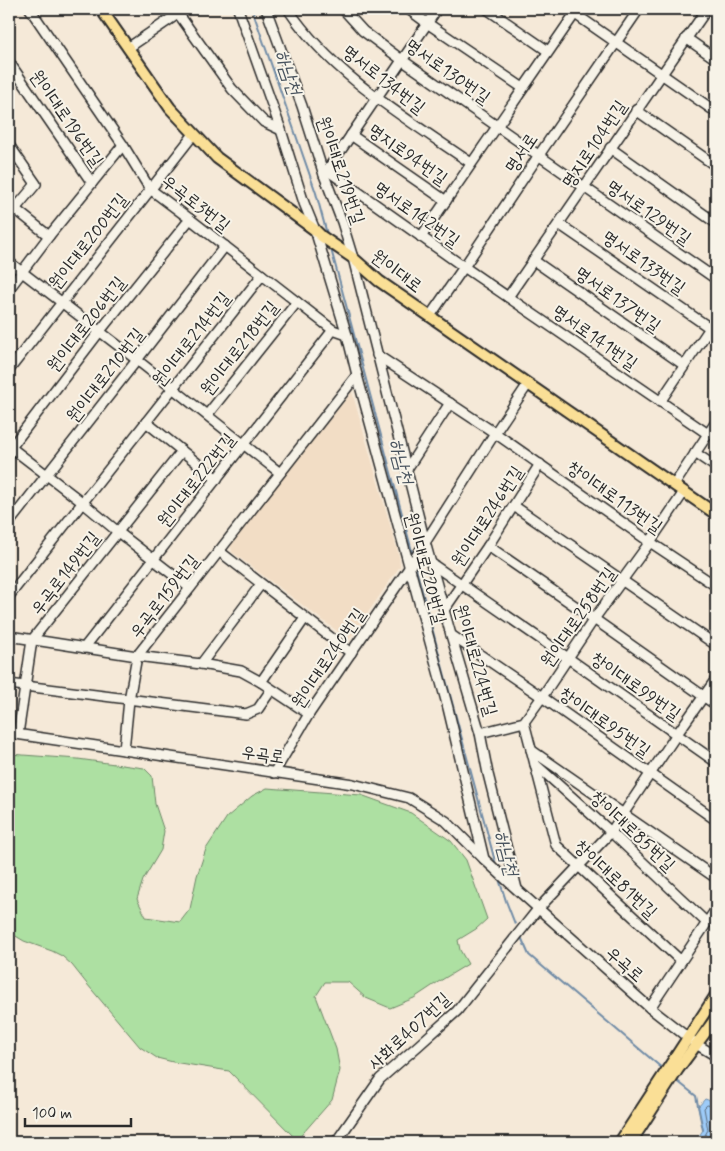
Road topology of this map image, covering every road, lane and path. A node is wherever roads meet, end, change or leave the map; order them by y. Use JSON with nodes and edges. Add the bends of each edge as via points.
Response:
{"nodes":[{"id":1,"x":30,"y":9,"type":"edge"},
{"id":2,"x":101,"y":9,"type":"edge"},
{"id":3,"x":238,"y":9,"type":"edge"},
{"id":4,"x":266,"y":9,"type":"edge"},
{"id":5,"x":288,"y":9,"type":"edge"},
{"id":6,"x":343,"y":9,"type":"edge"},
{"id":7,"x":408,"y":9,"type":"edge"},
{"id":8,"x":437,"y":9,"type":"edge"},
{"id":9,"x":487,"y":9,"type":"edge"},
{"id":10,"x":639,"y":9,"type":"edge"},
{"id":11,"x":707,"y":9,"type":"edge"},
{"id":12,"x":179,"y":10,"type":"edge"},
{"id":13,"x":574,"y":10,"type":"edge"},
{"id":14,"x":428,"y":23,"type":"junction"},
{"id":15,"x":686,"y":38,"type":"junction"},
{"id":16,"x":616,"y":42,"type":"junction"},
{"id":17,"x":128,"y":48,"type":"junction"},
{"id":18,"x":548,"y":51,"type":"junction"},
{"id":19,"x":716,"y":59,"type":"edge"},
{"id":20,"x":402,"y":60,"type":"junction"},
{"id":21,"x":9,"y":62,"type":"edge"},
{"id":22,"x":661,"y":74,"type":"junction"},
{"id":23,"x":523,"y":88,"type":"junction"},
{"id":24,"x":376,"y":98,"type":"junction"},
{"id":25,"x":636,"y":110,"type":"junction"},
{"id":26,"x":716,"y":112,"type":"edge"},
{"id":27,"x":497,"y":125,"type":"junction"},
{"id":28,"x":281,"y":130,"type":"junction"},
{"id":29,"x":194,"y":134,"type":"junction"},
{"id":30,"x":351,"y":135,"type":"junction"},
{"id":31,"x":9,"y":144,"type":"edge"},
{"id":32,"x":123,"y":145,"type":"junction"},
{"id":33,"x":610,"y":148,"type":"junction"},
{"id":34,"x":539,"y":155,"type":"junction"},
{"id":35,"x":471,"y":163,"type":"junction"},
{"id":36,"x":716,"y":166,"type":"edge"},
{"id":37,"x":325,"y":172,"type":"junction"},
{"id":38,"x":92,"y":183,"type":"junction"},
{"id":39,"x":584,"y":188,"type":"junction"},
{"id":40,"x":150,"y":189,"type":"junction"},
{"id":41,"x":446,"y":200,"type":"junction"},
{"id":42,"x":12,"y":206,"type":"edge"},
{"id":43,"x":190,"y":218,"type":"junction"},
{"id":44,"x":716,"y":222,"type":"edge"},
{"id":45,"x":559,"y":224,"type":"junction"},
{"id":46,"x":318,"y":233,"type":"junction"},
{"id":47,"x":49,"y":236,"type":"junction"},
{"id":48,"x":421,"y":237,"type":"junction"},
{"id":49,"x":225,"y":246,"type":"junction"},
{"id":50,"x":351,"y":256,"type":"junction"},
{"id":51,"x":533,"y":260,"type":"junction"},
{"id":52,"x":9,"y":262,"type":"edge"},
{"id":53,"x":464,"y":267,"type":"junction"},
{"id":54,"x":22,"y":273,"type":"junction"},
{"id":55,"x":262,"y":275,"type":"junction"},
{"id":56,"x":716,"y":279,"type":"edge"},
{"id":57,"x":9,"y":290,"type":"edge"},
{"id":58,"x":508,"y":297,"type":"junction"},
{"id":59,"x":297,"y":302,"type":"junction"},
{"id":60,"x":61,"y":303,"type":"junction"},
{"id":61,"x":430,"y":316,"type":"junction"},
{"id":62,"x":716,"y":319,"type":"edge"},
{"id":63,"x":710,"y":328,"type":"junction"},
{"id":64,"x":333,"y":330,"type":"junction"},
{"id":65,"x":100,"y":332,"type":"junction"},
{"id":66,"x":347,"y":335,"type":"junction"},
{"id":67,"x":377,"y":355,"type":"junction"},
{"id":68,"x":137,"y":360,"type":"junction"},
{"id":69,"x":684,"y":365,"type":"junction"},
{"id":70,"x":9,"y":370,"type":"edge"},
{"id":71,"x":357,"y":375,"type":"junction"},
{"id":72,"x":528,"y":384,"type":"junction"},
{"id":73,"x":172,"y":388,"type":"junction"},
{"id":74,"x":660,"y":402,"type":"junction"},
{"id":75,"x":450,"y":403,"type":"junction"},
{"id":76,"x":207,"y":415,"type":"junction"},
{"id":77,"x":146,"y":422,"type":"junction"},
{"id":78,"x":716,"y":422,"type":"edge"},
{"id":79,"x":495,"y":433,"type":"junction"},
{"id":80,"x":708,"y":434,"type":"junction"},
{"id":81,"x":243,"y":445,"type":"junction"},
{"id":82,"x":9,"y":448,"type":"edge"},
{"id":83,"x":182,"y":451,"type":"junction"},
{"id":84,"x":695,"y":453,"type":"junction"},
{"id":85,"x":540,"y":464,"type":"junction"},
{"id":86,"x":716,"y":468,"type":"edge"},
{"id":87,"x":407,"y":469,"type":"junction"},
{"id":88,"x":280,"y":473,"type":"junction"},
{"id":89,"x":47,"y":475,"type":"junction"},
{"id":90,"x":217,"y":478,"type":"junction"},
{"id":91,"x":674,"y":485,"type":"junction"},
{"id":92,"x":684,"y":492,"type":"junction"},
{"id":93,"x":82,"y":502,"type":"junction"},
{"id":94,"x":514,"y":506,"type":"junction"},
{"id":95,"x":716,"y":514,"type":"edge"},
{"id":96,"x":9,"y":523,"type":"edge"},
{"id":97,"x":118,"y":532,"type":"junction"},
{"id":98,"x":650,"y":542,"type":"junction"},
{"id":99,"x":424,"y":544,"type":"junction"},
{"id":100,"x":488,"y":546,"type":"junction"},
{"id":101,"x":219,"y":551,"type":"junction"},
{"id":102,"x":154,"y":560,"type":"junction"},
{"id":103,"x":432,"y":564,"type":"junction"},
{"id":104,"x":410,"y":566,"type":"junction"},
{"id":105,"x":622,"y":581,"type":"junction"},
{"id":106,"x":261,"y":584,"type":"junction"},
{"id":107,"x":462,"y":585,"type":"junction"},
{"id":108,"x":716,"y":586,"type":"edge"},
{"id":109,"x":190,"y":588,"type":"junction"},
{"id":110,"x":9,"y":596,"type":"edge"},
{"id":111,"x":444,"y":610,"type":"junction"},
{"id":112,"x":305,"y":618,"type":"junction"},
{"id":113,"x":594,"y":619,"type":"junction"},
{"id":114,"x":450,"y":635,"type":"junction"},
{"id":115,"x":9,"y":636,"type":"edge"},
{"id":116,"x":32,"y":640,"type":"junction"},
{"id":117,"x":716,"y":645,"type":"edge"},
{"id":118,"x":84,"y":648,"type":"junction"},
{"id":119,"x":351,"y":653,"type":"junction"},
{"id":120,"x":137,"y":656,"type":"junction"},
{"id":121,"x":568,"y":658,"type":"junction"},
{"id":122,"x":201,"y":664,"type":"junction"},
{"id":123,"x":716,"y":679,"type":"edge"},
{"id":124,"x":261,"y":682,"type":"junction"},
{"id":125,"x":9,"y":684,"type":"edge"},
{"id":126,"x":26,"y":685,"type":"junction"},
{"id":127,"x":271,"y":690,"type":"junction"},
{"id":128,"x":542,"y":697,"type":"junction"},
{"id":129,"x":704,"y":697,"type":"junction"},
{"id":130,"x":129,"y":700,"type":"junction"},
{"id":131,"x":716,"y":705,"type":"edge"},
{"id":132,"x":309,"y":714,"type":"junction"},
{"id":133,"x":524,"y":722,"type":"junction"},
{"id":134,"x":13,"y":733,"type":"edge"},
{"id":135,"x":480,"y":733,"type":"junction"},
{"id":136,"x":677,"y":734,"type":"junction"},
{"id":137,"x":124,"y":750,"type":"junction"},
{"id":138,"x":531,"y":750,"type":"junction"},
{"id":139,"x":716,"y":762,"type":"edge"},
{"id":140,"x":535,"y":764,"type":"junction"},
{"id":141,"x":274,"y":773,"type":"junction"},
{"id":142,"x":651,"y":775,"type":"junction"},
{"id":143,"x":624,"y":814,"type":"junction"},
{"id":144,"x":716,"y":820,"type":"edge"},
{"id":145,"x":611,"y":832,"type":"junction"},
{"id":146,"x":486,"y":861,"type":"junction"},
{"id":147,"x":579,"y":866,"type":"junction"},
{"id":148,"x":716,"y":878,"type":"edge"},
{"id":149,"x":514,"y":887,"type":"junction"},
{"id":150,"x":538,"y":909,"type":"junction"},
{"id":151,"x":716,"y":909,"type":"edge"},
{"id":152,"x":707,"y":923,"type":"junction"},
{"id":153,"x":681,"y":961,"type":"junction"},
{"id":154,"x":716,"y":995,"type":"edge"},
{"id":155,"x":650,"y":1008,"type":"junction"},
{"id":156,"x":716,"y":1018,"type":"edge"},
{"id":157,"x":692,"y":1041,"type":"junction"},
{"id":158,"x":716,"y":1056,"type":"edge"},
{"id":159,"x":665,"y":1081,"type":"junction"},
{"id":160,"x":336,"y":1142,"type":"edge"},
{"id":161,"x":620,"y":1142,"type":"edge"},
{"id":162,"x":631,"y":1142,"type":"edge"}],
"edges":[{"from":1,"to":32,"type":"street","name":"우곡로3번길"},
{"from":2,"to":17,"type":"main road","name":"원이대로"},
{"from":3,"to":28,"type":"street","name":"원이대로220번길"},
{"from":4,"to":37,"type":"street","name":"원이대로219번길"},
{"from":5,"to":24,"type":"street","name":"명서로134번길","via":[[338,67]]},
{"from":6,"to":20,"type":"street","name":"명서로130번길","via":[[363,31]]},
{"from":7,"to":14,"type":"street"},
{"from":8,"to":14,"type":"street"},
{"from":9,"to":18,"type":"street"},
{"from":10,"to":16,"type":"street","name":"명서로"},
{"from":11,"to":15,"type":"street","name":"명지로104번길"},
{"from":12,"to":17,"type":"street"},
{"from":12,"to":28,"type":"street","via":[[232,89],[264,122]]},
{"from":13,"to":16,"type":"street"},
{"from":13,"to":18,"type":"street","name":"명지로94번길"},
{"from":14,"to":20,"type":"street"},
{"from":14,"to":23,"type":"street"},
{"from":15,"to":19,"type":"street"},
{"from":15,"to":22,"type":"street","name":"명지로104번길"},
{"from":16,"to":22,"type":"street"},
{"from":16,"to":34,"type":"street","name":"명서로"},
{"from":17,"to":29,"type":"main road","name":"원이대로","via":[[170,108]]},
{"from":18,"to":23,"type":"street","name":"명지로94번길"},
{"from":20,"to":24,"type":"street"},
{"from":20,"to":27,"type":"street","name":"명서로130번길"},
{"from":21,"to":38,"type":"street","name":"원이대로196번길"},
{"from":22,"to":25,"type":"street","name":"명지로104번길"},
{"from":22,"to":26,"type":"street"},
{"from":23,"to":27,"type":"street","name":"명지로94번길"},
{"from":24,"to":30,"type":"street"},
{"from":24,"to":35,"type":"street","name":"명서로134번길"},
{"from":25,"to":33,"type":"street","name":"명지로104번길"},
{"from":25,"to":36,"type":"street"},
{"from":27,"to":34,"type":"street","name":"명서로130번길"},
{"from":27,"to":35,"type":"street","name":"명지로94번길"},
{"from":28,"to":46,"type":"street","name":"원이대로220번길","via":[[304,203]]},
{"from":29,"to":40,"type":"street","name":"원이대로200번길"},
{"from":29,"to":46,"type":"main road","name":"원이대로","via":[[217,158]]},
{"from":30,"to":37,"type":"street"},
{"from":30,"to":41,"type":"street","name":"명지로94번길"},
{"from":31,"to":42,"type":"street","via":[[36,184]]},
{"from":32,"to":38,"type":"street","name":"원이대로196번길"},
{"from":32,"to":40,"type":"street","name":"우곡로3번길"},
{"from":33,"to":39,"type":"street","name":"명지로104번길"},
{"from":33,"to":44,"type":"street"},
{"from":34,"to":39,"type":"street","name":"명서로129번길"},
{"from":34,"to":53,"type":"street","name":"명서로"},
{"from":35,"to":41,"type":"street","name":"명지로94번길"},
{"from":37,"to":48,"type":"street","name":"명서로142번길"},
{"from":37,"to":50,"type":"street","name":"원이대로219번길"},
{"from":38,"to":47,"type":"street","name":"원이대로196번길"},
{"from":39,"to":45,"type":"street","name":"명지로104번길"},
{"from":39,"to":56,"type":"street","name":"명서로129번길"},
{"from":40,"to":43,"type":"street","name":"우곡로3번길"},
{"from":40,"to":60,"type":"street","name":"원이대로200번길"},
{"from":41,"to":48,"type":"street","name":"명지로94번길"},
{"from":42,"to":47,"type":"street"},
{"from":43,"to":49,"type":"street","name":"우곡로3번길"},
{"from":43,"to":65,"type":"street","name":"원이대로206번길"},
{"from":45,"to":51,"type":"street","name":"명지로104번길"},
{"from":45,"to":63,"type":"street","name":"명서로133번길"},
{"from":46,"to":50,"type":"main road","name":"원이대로"},
{"from":46,"to":66,"type":"street","name":"원이대로220번길"},
{"from":47,"to":54,"type":"street","name":"원이대로196번길"},
{"from":48,"to":53,"type":"street","name":"명서로142번길"},
{"from":49,"to":55,"type":"street","name":"우곡로3번길"},
{"from":49,"to":68,"type":"street","name":"원이대로210번길"},
{"from":50,"to":61,"type":"main road","name":"원이대로","via":[[379,281]]},
{"from":50,"to":67,"type":"street","name":"원이대로224번길"},
{"from":51,"to":58,"type":"street","name":"명지로104번길"},
{"from":51,"to":69,"type":"street","name":"명서로137번길"},
{"from":52,"to":54,"type":"street"},
{"from":53,"to":58,"type":"street","name":"명서로141번길"},
{"from":53,"to":61,"type":"street","name":"명서로"},
{"from":54,"to":57,"type":"street","name":"원이대로196번길"},
{"from":54,"to":60,"type":"street"},
{"from":55,"to":59,"type":"street","name":"우곡로3번길"},
{"from":55,"to":73,"type":"street","name":"원이대로214번길"},
{"from":58,"to":74,"type":"street","name":"명서로141번길"},
{"from":59,"to":64,"type":"street","name":"우곡로3번길"},
{"from":59,"to":76,"type":"street","name":"원이대로218번길"},
{"from":60,"to":65,"type":"street"},
{"from":60,"to":70,"type":"street","name":"원이대로200번길"},
{"from":61,"to":72,"type":"main road","name":"원이대로"},
{"from":62,"to":63,"type":"street"},
{"from":63,"to":69,"type":"street"},
{"from":64,"to":66,"type":"street","name":"우곡로3번길"},
{"from":64,"to":81,"type":"street","name":"원이대로222번길"},
{"from":65,"to":68,"type":"street"},
{"from":65,"to":82,"type":"street","name":"원이대로206번길"},
{"from":66,"to":71,"type":"street","name":"원이대로220번길"},
{"from":67,"to":75,"type":"street"},
{"from":67,"to":87,"type":"street","name":"원이대로224번길"},
{"from":68,"to":73,"type":"street"},
{"from":68,"to":89,"type":"street","name":"원이대로210번길"},
{"from":69,"to":74,"type":"street"},
{"from":71,"to":88,"type":"street","name":"우곡로159번길"},
{"from":71,"to":104,"type":"street","name":"원이대로220번길"},
{"from":72,"to":79,"type":"street"},
{"from":72,"to":91,"type":"main road","name":"원이대로"},
{"from":73,"to":76,"type":"street"},
{"from":73,"to":77,"type":"street","name":"원이대로214번길"},
{"from":74,"to":80,"type":"street","name":"명서로141번길"},
{"from":75,"to":79,"type":"street"},
{"from":75,"to":87,"type":"street"},
{"from":76,"to":81,"type":"street"},
{"from":77,"to":83,"type":"street"},
{"from":77,"to":90,"type":"street"},
{"from":77,"to":93,"type":"street","name":"원이대로214번길"},
{"from":78,"to":80,"type":"street"},
{"from":79,"to":85,"type":"street","name":"창이대로113번길"},
{"from":79,"to":99,"type":"street"},
{"from":80,"to":84,"type":"street"},
{"from":81,"to":88,"type":"street"},
{"from":81,"to":90,"type":"street","name":"원이대로222번길"},
{"from":82,"to":89,"type":"street"},
{"from":83,"to":90,"type":"street"},
{"from":83,"to":97,"type":"street","name":"우곡로149번길"},
{"from":84,"to":86,"type":"street"},
{"from":84,"to":91,"type":"street"},
{"from":85,"to":94,"type":"street","name":"원이대로246번길"},
{"from":85,"to":98,"type":"street","name":"창이대로113번길"},
{"from":87,"to":99,"type":"street","name":"원이대로224번길"},
{"from":88,"to":101,"type":"street","name":"우곡로159번길"},
{"from":89,"to":93,"type":"street"},
{"from":89,"to":96,"type":"street","name":"원이대로210번길"},
{"from":90,"to":102,"type":"street","name":"원이대로222번길"},
{"from":91,"to":92,"type":"main road","name":"원이대로"},
{"from":92,"to":95,"type":"main road","name":"원이대로"},
{"from":92,"to":98,"type":"street","name":"원이대로258번길"},
{"from":93,"to":97,"type":"street"},
{"from":93,"to":110,"type":"street","name":"원이대로214번길"},
{"from":94,"to":100,"type":"street","name":"원이대로246번길"},
{"from":94,"to":105,"type":"street"},
{"from":97,"to":102,"type":"street"},
{"from":97,"to":116,"type":"street","name":"우곡로149번길"},
{"from":98,"to":105,"type":"street","name":"원이대로258번길"},
{"from":98,"to":108,"type":"street","name":"창이대로113번길"},
{"from":99,"to":103,"type":"street","name":"원이대로224번길"},
{"from":99,"to":104,"type":"street","name":"원이대로240번길"},
{"from":100,"to":107,"type":"street","name":"원이대로246번길"},
{"from":100,"to":113,"type":"street"},
{"from":101,"to":106,"type":"street","name":"우곡로159번길"},
{"from":101,"to":109,"type":"street","name":"우곡로159번길"},
{"from":102,"to":109,"type":"street"},
{"from":102,"to":118,"type":"street","name":"원이대로222번길"},
{"from":103,"to":107,"type":"street","name":"창이대로99번길"},
{"from":103,"to":111,"type":"street","name":"원이대로224번길"},
{"from":104,"to":119,"type":"street","name":"원이대로240번길"},
{"from":104,"to":146,"type":"street","name":"원이대로220번길"},
{"from":105,"to":113,"type":"street","name":"원이대로258번길"},
{"from":105,"to":117,"type":"street"},
{"from":106,"to":112,"type":"street","name":"우곡로159번길"},
{"from":106,"to":122,"type":"street"},
{"from":107,"to":111,"type":"street","name":"원이대로246번길"},
{"from":107,"to":121,"type":"street","name":"창이대로99번길"},
{"from":109,"to":120,"type":"street","name":"우곡로159번길"},
{"from":111,"to":114,"type":"street","name":"원이대로224번길"},
{"from":112,"to":119,"type":"street","name":"우곡로159번길"},
{"from":112,"to":124,"type":"street"},
{"from":113,"to":121,"type":"street","name":"원이대로258번길"},
{"from":113,"to":129,"type":"street"},
{"from":114,"to":128,"type":"street","name":"창이대로95번길"},
{"from":114,"to":135,"type":"street","name":"원이대로224번길"},
{"from":115,"to":116,"type":"street"},
{"from":116,"to":118,"type":"street"},
{"from":116,"to":126,"type":"street","name":"우곡로149번길"},
{"from":118,"to":120,"type":"street"},
{"from":119,"to":132,"type":"street","name":"원이대로240번길"},
{"from":120,"to":122,"type":"street"},
{"from":120,"to":130,"type":"street","name":"우곡로159번길"},
{"from":121,"to":128,"type":"street","name":"원이대로258번길"},
{"from":121,"to":136,"type":"street","name":"창이대로99번길"},
{"from":122,"to":124,"type":"street","via":[[241,672]]},
{"from":123,"to":129,"type":"street","name":"사화로407번길"},
{"from":124,"to":127,"type":"street"},
{"from":125,"to":126,"type":"street"},
{"from":126,"to":130,"type":"street"},
{"from":126,"to":134,"type":"street","name":"우곡로149번길"},
{"from":127,"to":130,"type":"street","via":[[258,709],[246,714]]},
{"from":127,"to":132,"type":"street"},
{"from":128,"to":133,"type":"street","name":"원이대로258번길"},
{"from":128,"to":142,"type":"street","name":"창이대로95번길"},
{"from":129,"to":131,"type":"street"},
{"from":129,"to":136,"type":"street","name":"사화로407번길"},
{"from":130,"to":137,"type":"street","name":"우곡로159번길"},
{"from":132,"to":141,"type":"street","name":"원이대로240번길"},
{"from":133,"to":135,"type":"street"},
{"from":133,"to":138,"type":"street","name":"창이대로81번길"},
{"from":134,"to":137,"type":"street","name":"우곡로"},
{"from":135,"to":149,"type":"street","name":"원이대로224번길"},
{"from":136,"to":139,"type":"street","name":"창이대로99번길"},
{"from":136,"to":142,"type":"street","name":"사화로407번길"},
{"from":137,"to":141,"type":"street","name":"우곡로"},
{"from":138,"to":140,"type":"street","name":"창이대로81번길"},
{"from":138,"to":143,"type":"street"},
{"from":140,"to":145,"type":"street","name":"창이대로85번길"},
{"from":140,"to":147,"type":"street","name":"창이대로81번길","via":[[556,845]]},
{"from":141,"to":146,"type":"street","name":"우곡로","via":[[353,784],[408,798],[446,821]]},
{"from":142,"to":143,"type":"street","name":"사화로407번길"},
{"from":142,"to":144,"type":"street","name":"창이대로95번길"},
{"from":143,"to":145,"type":"street","name":"사화로407번길"},
{"from":143,"to":148,"type":"street"},
{"from":145,"to":147,"type":"street","name":"사화로407번길"},
{"from":145,"to":152,"type":"street","name":"창이대로85번길"},
{"from":146,"to":149,"type":"street","name":"우곡로"},
{"from":147,"to":150,"type":"street","name":"사화로407번길"},
{"from":147,"to":153,"type":"street","name":"창이대로81번길"},
{"from":149,"to":150,"type":"street","name":"우곡로"},
{"from":150,"to":155,"type":"street","name":"우곡로"},
{"from":150,"to":160,"type":"street","name":"사화로407번길","via":[[457,1011],[380,1079]]},
{"from":151,"to":152,"type":"street"},
{"from":152,"to":153,"type":"street"},
{"from":153,"to":155,"type":"street"},
{"from":154,"to":157,"type":"main road"},
{"from":155,"to":157,"type":"street","name":"우곡로"},
{"from":156,"to":157,"type":"main road","via":[[707,1032]]},
{"from":157,"to":158,"type":"street","name":"우곡로"},
{"from":157,"to":159,"type":"main road"},
{"from":159,"to":161,"type":"main road"},
{"from":159,"to":162,"type":"main road"}]}
